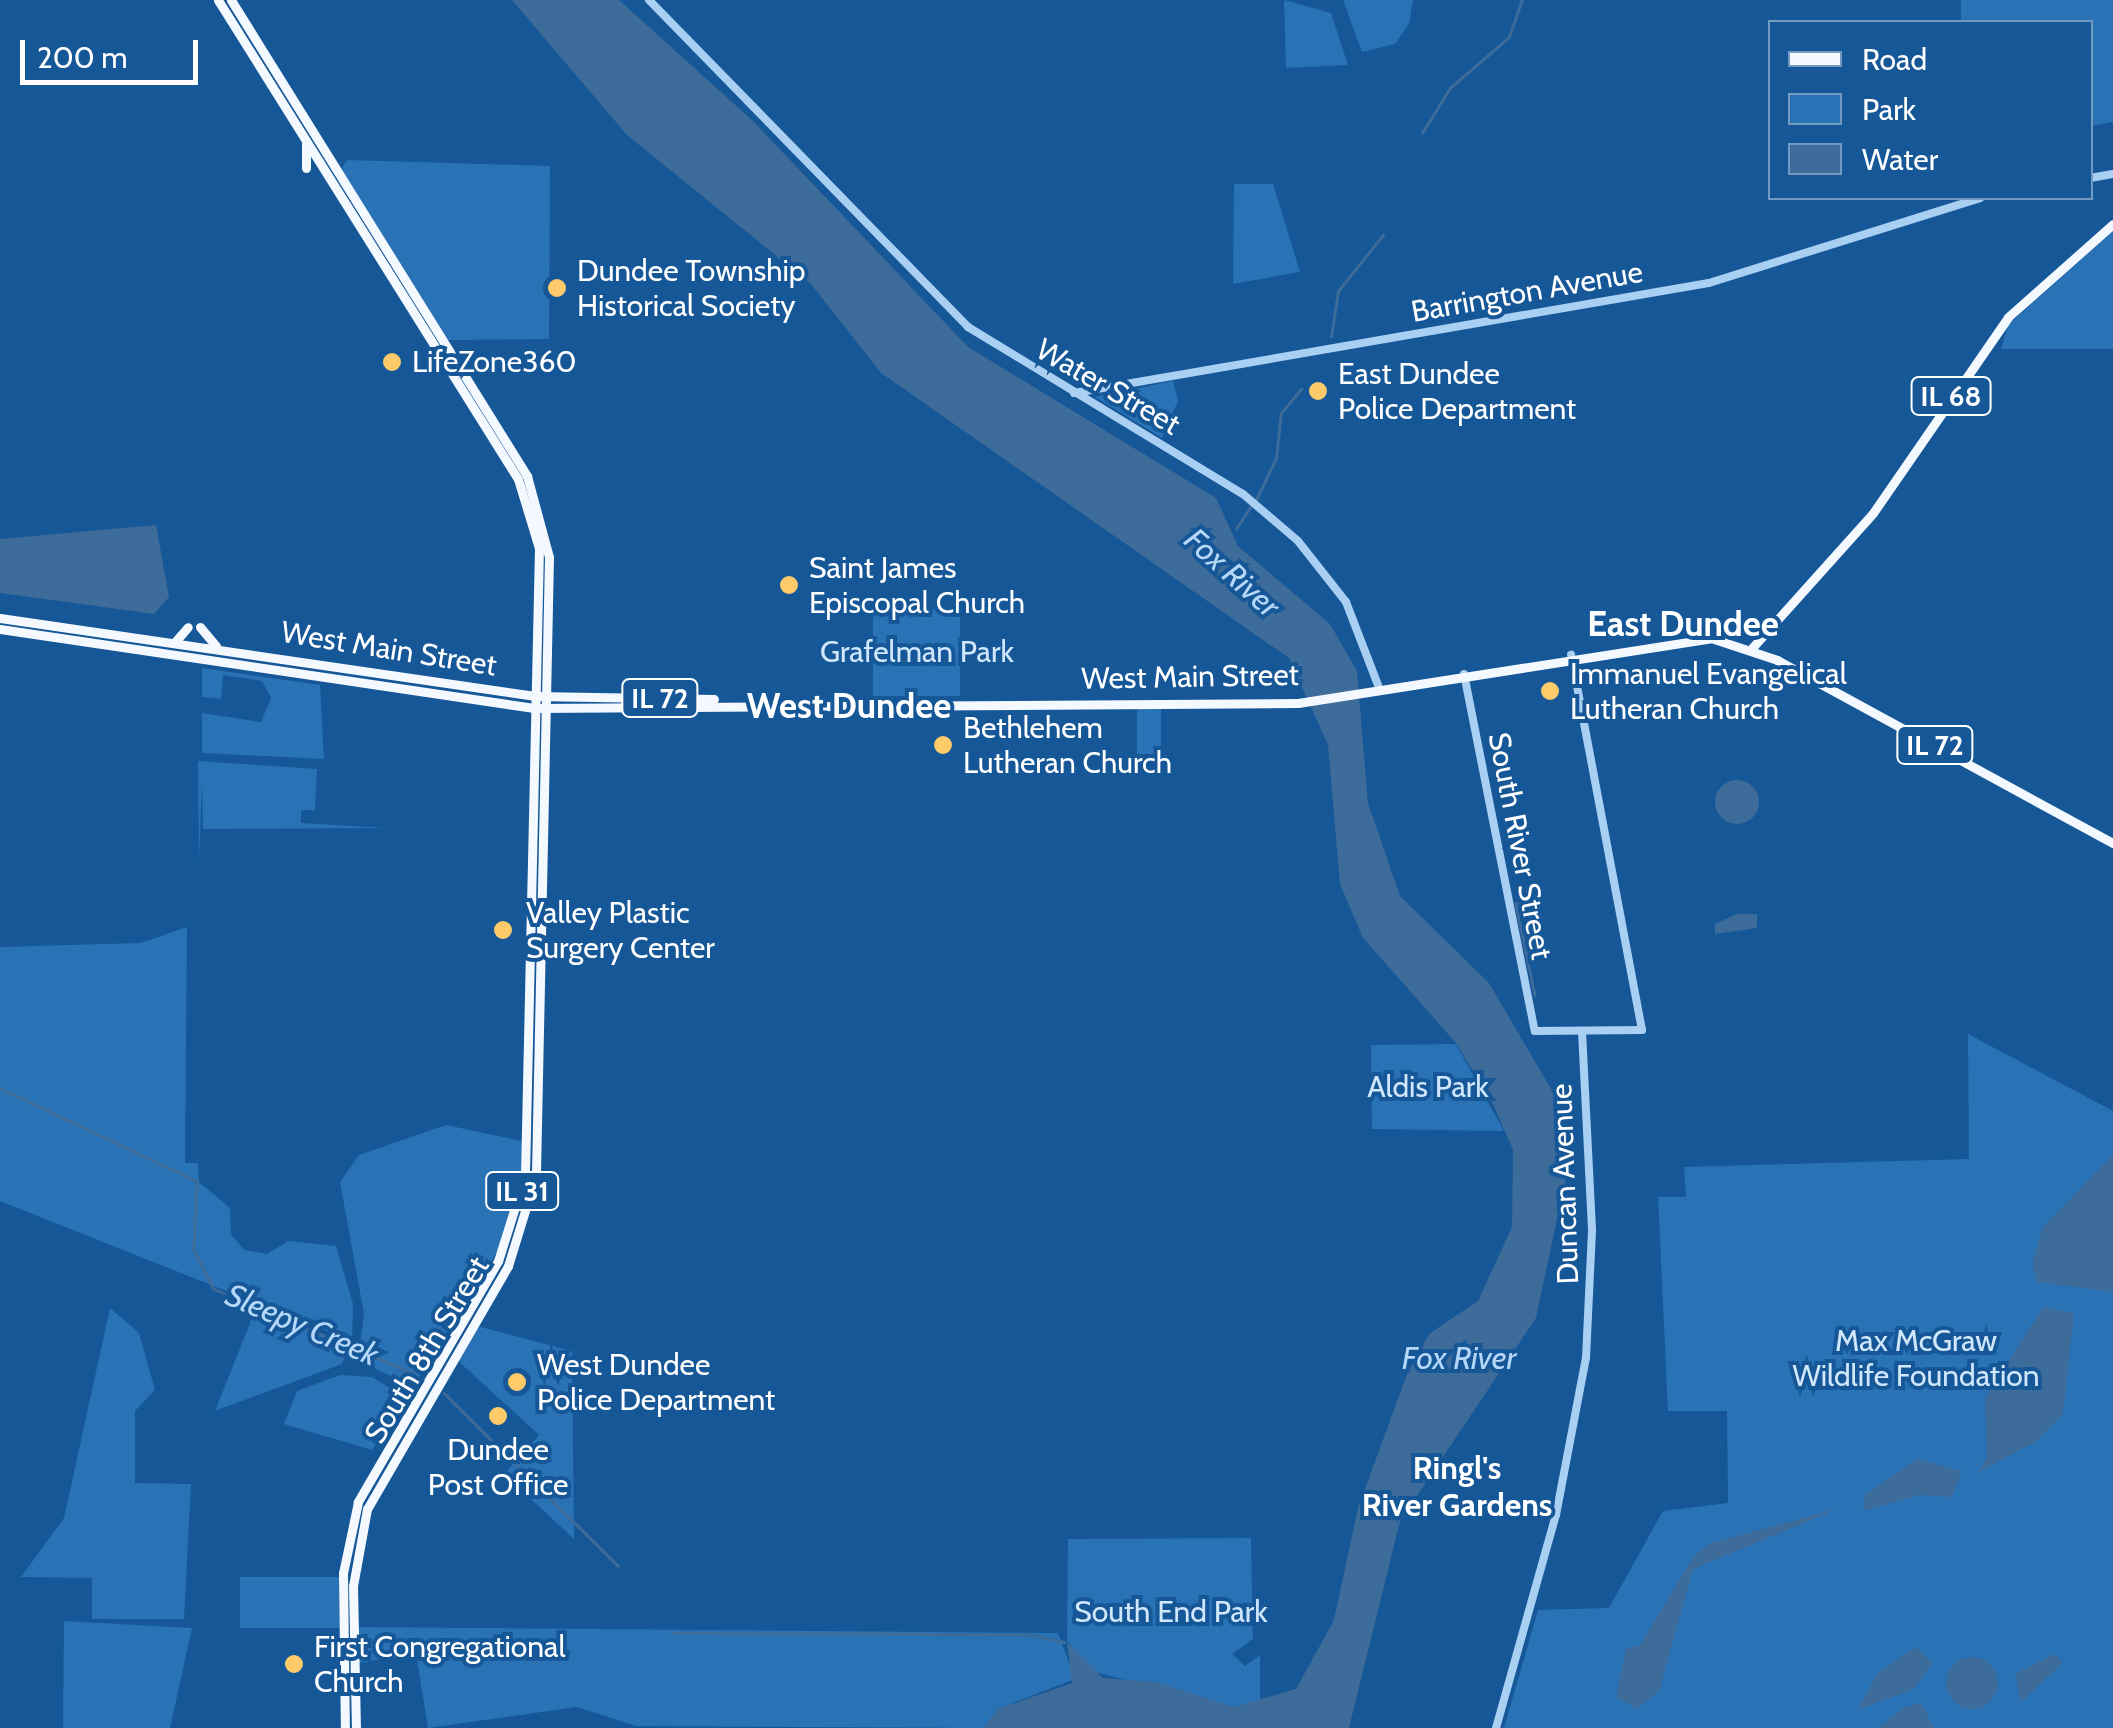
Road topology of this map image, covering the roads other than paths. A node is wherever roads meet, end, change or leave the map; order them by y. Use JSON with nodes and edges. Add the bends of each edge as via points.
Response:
{"nodes":[{"id":1,"x":218,"y":0,"type":"edge"},
{"id":2,"x":231,"y":0,"type":"edge"},
{"id":3,"x":649,"y":0,"type":"edge"},
{"id":4,"x":306,"y":141,"type":"junction"},
{"id":5,"x":306,"y":168,"type":"dead end"},
{"id":6,"x":1974,"y":200,"type":"edge"},
{"id":7,"x":2113,"y":224,"type":"edge"},
{"id":8,"x":425,"y":322,"type":"junction"},
{"id":9,"x":1074,"y":393,"type":"junction"},
{"id":10,"x":0,"y":618,"type":"edge"},
{"id":11,"x":188,"y":627,"type":"dead end"},
{"id":12,"x":200,"y":627,"type":"dead end"},
{"id":13,"x":0,"y":629,"type":"edge"},
{"id":14,"x":174,"y":643,"type":"junction"},
{"id":15,"x":1752,"y":648,"type":"junction"},
{"id":16,"x":222,"y":650,"type":"junction"},
{"id":17,"x":1571,"y":655,"type":"junction"},
{"id":18,"x":1464,"y":674,"type":"junction"},
{"id":19,"x":1380,"y":690,"type":"junction"},
{"id":20,"x":534,"y":696,"type":"junction"},
{"id":21,"x":547,"y":702,"type":"junction"},
{"id":22,"x":534,"y":708,"type":"junction"},
{"id":23,"x":2113,"y":843,"type":"edge"},
{"id":24,"x":1582,"y":1033,"type":"junction"},
{"id":25,"x":345,"y":1728,"type":"edge"},
{"id":26,"x":356,"y":1728,"type":"edge"},
{"id":27,"x":1496,"y":1728,"type":"edge"}],
"edges":[{"from":1,"to":4,"type":"main road","number":"IL 31"},
{"from":2,"to":8,"type":"main road"},
{"from":3,"to":9,"type":"street","name":"Water Street","via":[[968,327]]},
{"from":4,"to":5,"type":"main road"},
{"from":4,"to":8,"type":"main road","number":"IL 31"},
{"from":6,"to":9,"type":"street","name":"Barrington Avenue","via":[[1708,282]]},
{"from":7,"to":15,"type":"main road","number":"IL 68","via":[[2008,317],[1873,513]]},
{"from":8,"to":20,"type":"main road","number":"IL 31","via":[[534,517]]},
{"from":8,"to":21,"type":"main road","name":"South 8th Street","via":[[541,508]]},
{"from":9,"to":19,"type":"street","name":"Water Street","via":[[1259,506],[1346,602]]},
{"from":10,"to":14,"type":"main road","name":"West Main Street","number":"IL 72"},
{"from":11,"to":14,"type":"main road"},
{"from":12,"to":16,"type":"main road"},
{"from":13,"to":22,"type":"main road","name":"West Main Street","number":"IL 72"},
{"from":14,"to":16,"type":"main road","name":"West Main Street","number":"IL 72"},
{"from":15,"to":17,"type":"main road","number":"IL 72","via":[[1679,637]]},
{"from":15,"to":23,"type":"main road","number":"IL 72"},
{"from":16,"to":20,"type":"main road","name":"West Main Street","number":"IL 72"},
{"from":17,"to":18,"type":"main road","number":"IL 72"},
{"from":17,"to":24,"type":"street","via":[[1642,1030]]},
{"from":18,"to":19,"type":"main road","number":"IL 72"},
{"from":18,"to":24,"type":"street","name":"South River Street","via":[[1533,1026],[1542,1036]]},
{"from":19,"to":21,"type":"main road","name":"West Main Street","number":"IL 72","via":[[1301,703]]},
{"from":20,"to":21,"type":"main road","name":"West Main Street","number":"IL 72"},
{"from":20,"to":22,"type":"main road","number":"IL 31"},
{"from":21,"to":22,"type":"main road","name":"West Main Street","number":"IL 72"},
{"from":21,"to":26,"type":"main road","name":"South 8th Street","via":[[532,1194],[501,1278],[367,1509],[353,1586]]},
{"from":22,"to":25,"type":"main road","name":"South 8th Street","number":"IL 31","via":[[523,1188],[498,1262],[358,1502],[343,1573]]},
{"from":24,"to":27,"type":"street","name":"Duncan Avenue","via":[[1588,1333],[1565,1477]]}]}
